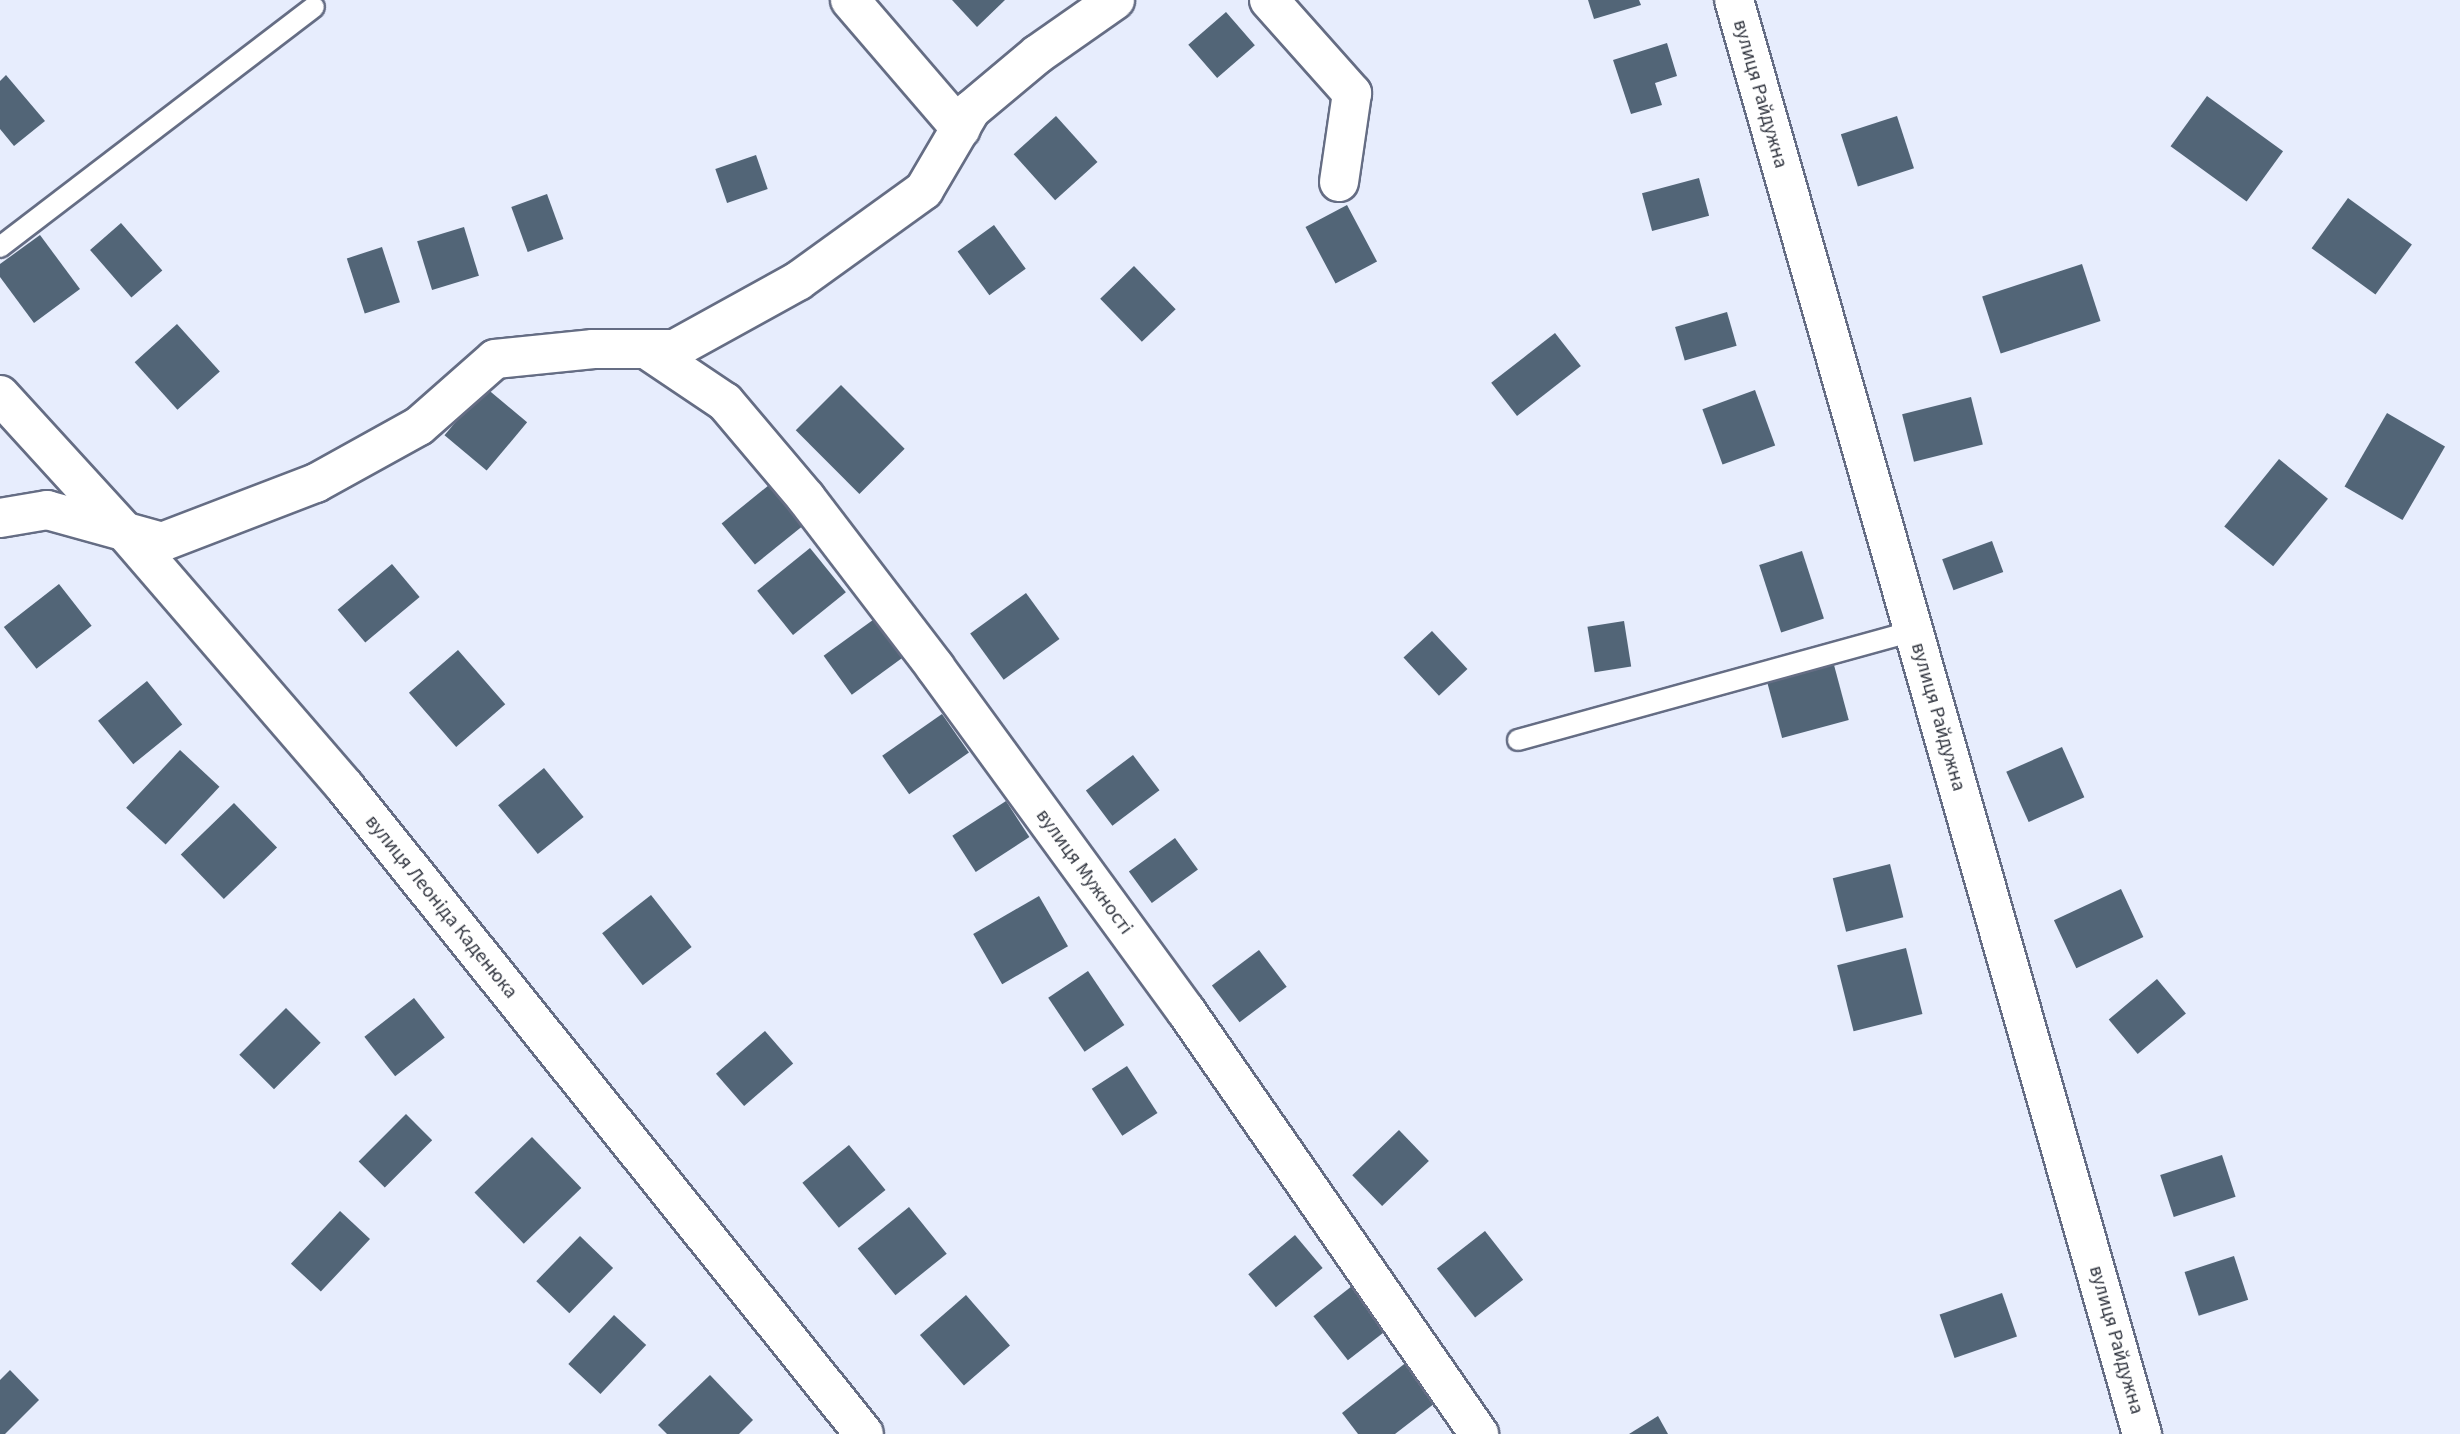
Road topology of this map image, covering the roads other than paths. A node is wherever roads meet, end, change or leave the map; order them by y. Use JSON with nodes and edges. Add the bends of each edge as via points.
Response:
{"nodes":[{"id":1,"x":850,"y":0,"type":"edge"},
{"id":2,"x":1115,"y":0,"type":"edge"},
{"id":3,"x":1269,"y":0,"type":"edge"},
{"id":4,"x":1734,"y":0,"type":"edge"},
{"id":5,"x":314,"y":7,"type":"dead end"},
{"id":6,"x":961,"y":129,"type":"junction"},
{"id":7,"x":1339,"y":182,"type":"dead end"},
{"id":8,"x":0,"y":247,"type":"edge"},
{"id":9,"x":646,"y":349,"type":"junction"},
{"id":10,"x":0,"y":395,"type":"edge"},
{"id":11,"x":0,"y":518,"type":"edge"},
{"id":12,"x":125,"y":532,"type":"junction"},
{"id":13,"x":1914,"y":631,"type":"junction"},
{"id":14,"x":1518,"y":740,"type":"dead end"},
{"id":15,"x":864,"y":1434,"type":"edge"},
{"id":16,"x":1479,"y":1434,"type":"edge"},
{"id":17,"x":2142,"y":1434,"type":"edge"}],
"edges":[{"from":1,"to":6,"type":"street"},
{"from":2,"to":6,"type":"street","via":[[1027,63],[971,110]]},
{"from":3,"to":7,"type":"street","via":[[1352,93]]},
{"from":4,"to":13,"type":"street","name":"вулиця Райдужна"},
{"from":5,"to":8,"type":"lane"},
{"from":6,"to":9,"type":"street","via":[[924,190],[798,281],[675,349]]},
{"from":9,"to":12,"type":"street","via":[[495,359],[419,426],[316,483],[162,542]]},
{"from":9,"to":16,"type":"street","name":"вулиця Мужності","via":[[725,402],[806,498],[1186,1011]]},
{"from":10,"to":12,"type":"street","name":"вулиця Леоніда Каденюка"},
{"from":11,"to":12,"type":"street","via":[[47,510]]},
{"from":12,"to":15,"type":"street","name":"вулиця Леоніда Каденюка","via":[[345,787]]},
{"from":13,"to":14,"type":"lane"},
{"from":13,"to":17,"type":"street","name":"вулиця Райдужна"}]}
